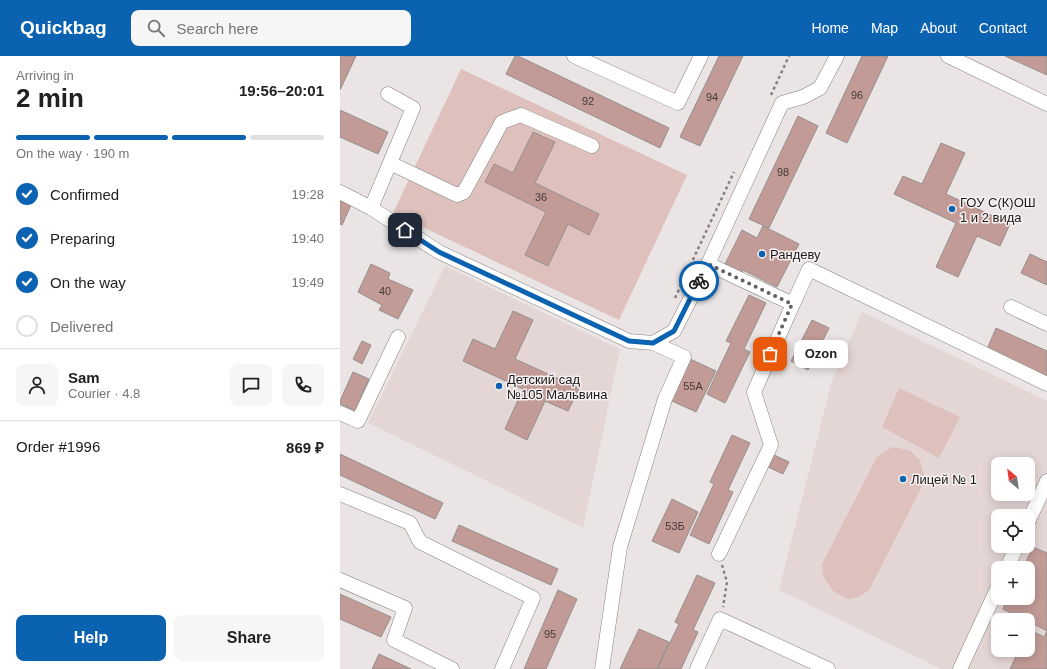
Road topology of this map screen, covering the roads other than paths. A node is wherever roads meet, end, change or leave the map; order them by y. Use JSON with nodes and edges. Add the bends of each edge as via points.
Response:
{"nodes":[{"id":1,"x":574,"y":56,"type":"edge"},
{"id":2,"x":701,"y":56,"type":"edge"},
{"id":3,"x":837,"y":56,"type":"edge"},
{"id":4,"x":948,"y":56,"type":"edge"},
{"id":5,"x":388,"y":94,"type":"dead end"},
{"id":6,"x":1047,"y":104,"type":"edge"},
{"id":7,"x":592,"y":146,"type":"dead end"},
{"id":8,"x":390,"y":163,"type":"junction"},
{"id":9,"x":340,"y":192,"type":"edge"},
{"id":10,"x":371,"y":208,"type":"junction"},
{"id":11,"x":708,"y":264,"type":"junction"},
{"id":12,"x":792,"y":304,"type":"junction"},
{"id":13,"x":1011,"y":307,"type":"dead end"},
{"id":14,"x":1047,"y":324,"type":"edge"},
{"id":15,"x":398,"y":337,"type":"dead end"},
{"id":16,"x":653,"y":343,"type":"junction"},
{"id":17,"x":1047,"y":384,"type":"edge"},
{"id":18,"x":340,"y":413,"type":"edge"},
{"id":19,"x":1047,"y":481,"type":"edge"},
{"id":20,"x":340,"y":494,"type":"edge"},
{"id":21,"x":1034,"y":509,"type":"edge"},
{"id":22,"x":718,"y":554,"type":"road end"},
{"id":23,"x":340,"y":580,"type":"edge"},
{"id":24,"x":991,"y":602,"type":"edge"},
{"id":25,"x":452,"y":669,"type":"edge"},
{"id":26,"x":502,"y":669,"type":"edge"},
{"id":27,"x":602,"y":669,"type":"edge"},
{"id":28,"x":697,"y":669,"type":"edge"},
{"id":29,"x":828,"y":669,"type":"edge"},
{"id":30,"x":960,"y":669,"type":"edge"}],
"edges":[{"from":1,"to":2,"type":"lane","via":[[678,103]]},
{"from":3,"to":11,"type":"lane","via":[[820,88],[803,97],[782,103]]},
{"from":4,"to":6,"type":"lane"},
{"from":5,"to":8,"type":"lane","via":[[413,108]]},
{"from":7,"to":8,"type":"lane","via":[[521,115],[502,122],[464,192],[457,195]]},
{"from":8,"to":10,"type":"lane"},
{"from":9,"to":10,"type":"lane"},
{"from":10,"to":16,"type":"lane","via":[[439,252],[629,341]]},
{"from":11,"to":12,"type":"lane"},
{"from":11,"to":16,"type":"lane","via":[[674,331]]},
{"from":12,"to":17,"type":"lane","via":[[809,269]]},
{"from":12,"to":22,"type":"lane","via":[[754,392],[771,445]]},
{"from":13,"to":14,"type":"lane"},
{"from":15,"to":18,"type":"lane","via":[[358,421]]},
{"from":16,"to":27,"type":"lane","via":[[684,357],[665,399],[620,547]]},
{"from":19,"to":21,"type":"lane"},
{"from":20,"to":26,"type":"lane","via":[[410,523],[420,542],[533,598]]},
{"from":23,"to":25,"type":"lane","via":[[405,608],[394,640]]},
{"from":24,"to":30,"type":"lane"},
{"from":28,"to":29,"type":"lane","via":[[720,619]]}]}
